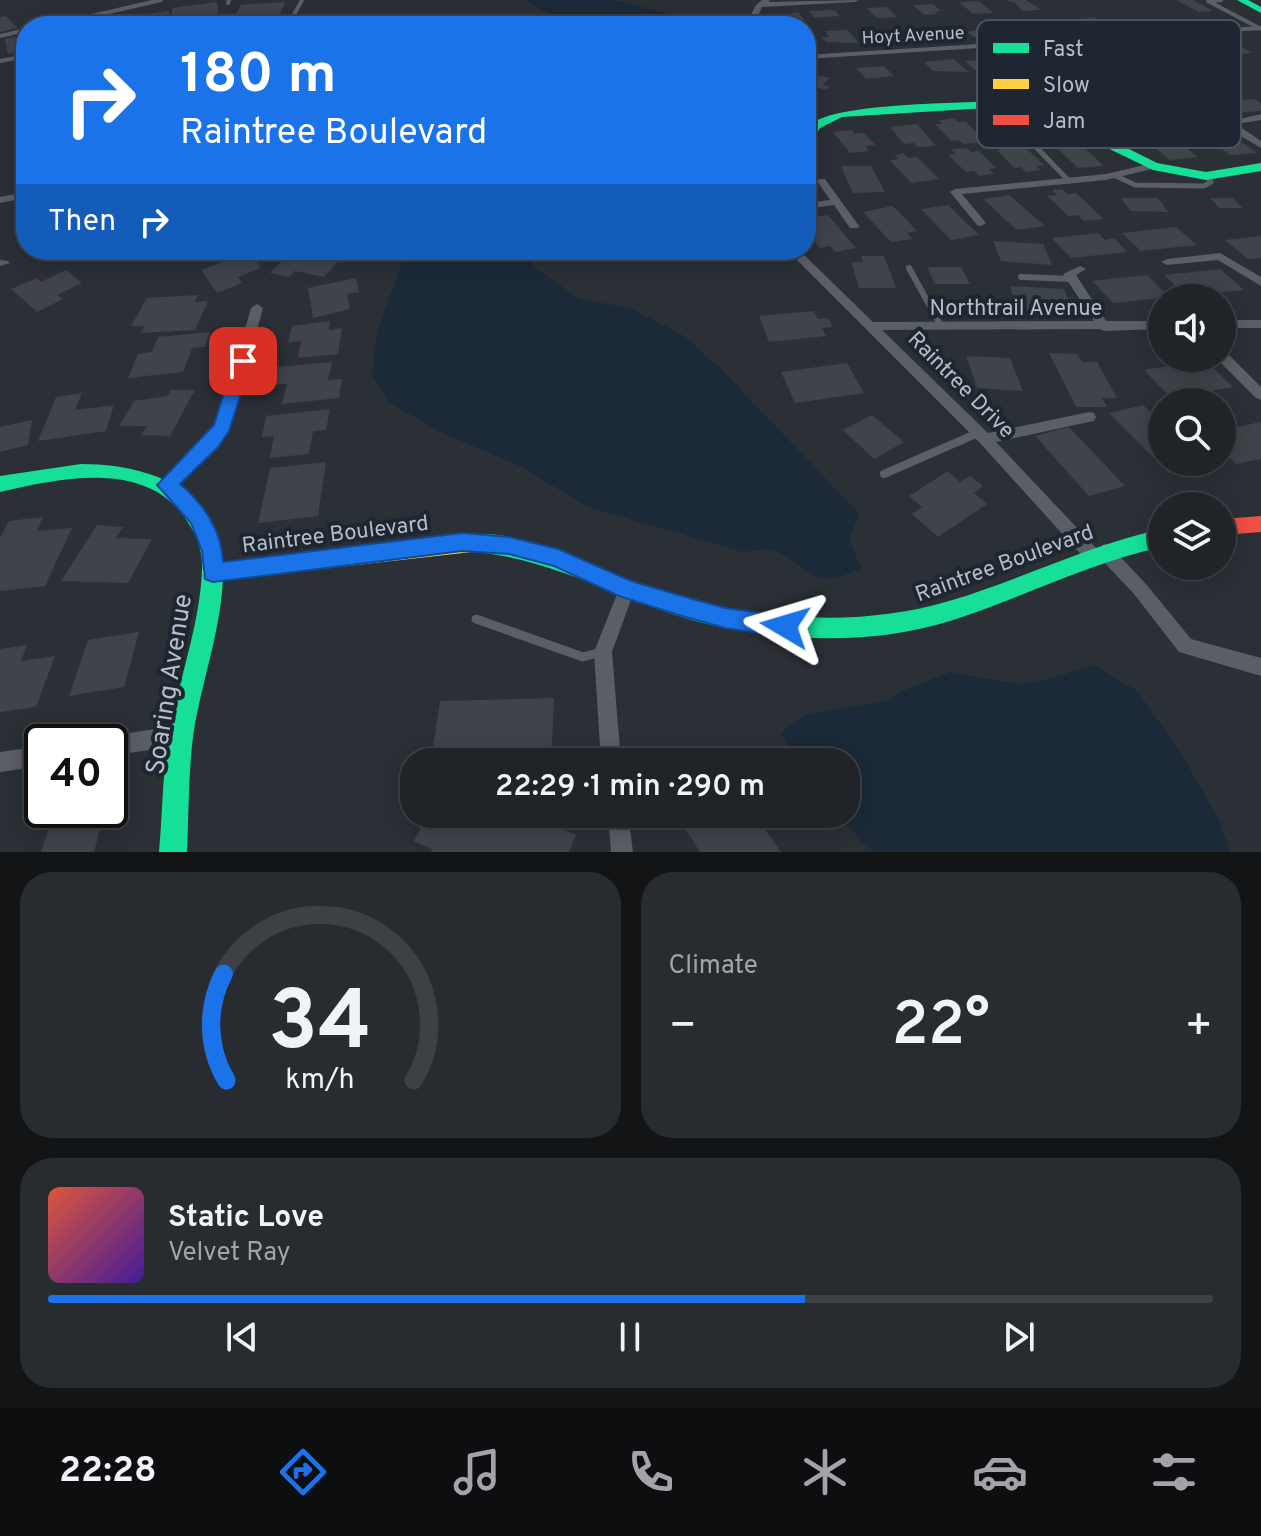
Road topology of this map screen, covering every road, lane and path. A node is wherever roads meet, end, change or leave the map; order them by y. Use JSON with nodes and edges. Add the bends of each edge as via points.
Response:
{"nodes":[{"id":1,"x":161,"y":0,"type":"edge"},
{"id":2,"x":767,"y":0,"type":"edge"},
{"id":3,"x":855,"y":0,"type":"edge"},
{"id":4,"x":1221,"y":0,"type":"edge"},
{"id":5,"x":1241,"y":0,"type":"edge"},
{"id":6,"x":759,"y":5,"type":"junction"},
{"id":7,"x":91,"y":16,"type":"edge"},
{"id":8,"x":754,"y":16,"type":"edge"},
{"id":9,"x":1260,"y":24,"type":"edge"},
{"id":10,"x":977,"y":45,"type":"edge"},
{"id":11,"x":816,"y":56,"type":"edge"},
{"id":12,"x":977,"y":106,"type":"edge"},
{"id":13,"x":1261,"y":117,"type":"edge"},
{"id":14,"x":1241,"y":120,"type":"edge"},
{"id":15,"x":816,"y":126,"type":"edge"},
{"id":16,"x":1241,"y":132,"type":"edge"},
{"id":17,"x":1261,"y":145,"type":"edge"},
{"id":18,"x":1037,"y":148,"type":"edge"},
{"id":19,"x":1117,"y":148,"type":"edge"},
{"id":20,"x":1153,"y":166,"type":"junction"},
{"id":21,"x":1261,"y":167,"type":"edge"},
{"id":22,"x":1114,"y":175,"type":"junction"},
{"id":23,"x":1206,"y":176,"type":"junction"},
{"id":24,"x":822,"y":181,"type":"dead end"},
{"id":25,"x":1069,"y":181,"type":"junction"},
{"id":26,"x":837,"y":202,"type":"junction"},
{"id":27,"x":816,"y":205,"type":"edge"},
{"id":28,"x":981,"y":223,"type":"dead end"},
{"id":29,"x":854,"y":226,"type":"dead end"},
{"id":30,"x":803,"y":260,"type":"edge"},
{"id":31,"x":1167,"y":262,"type":"dead end"},
{"id":32,"x":909,"y":268,"type":"dead end"},
{"id":33,"x":1076,"y":274,"type":"joint"},
{"id":34,"x":1021,"y":277,"type":"dead end"},
{"id":35,"x":1261,"y":282,"type":"edge"},
{"id":36,"x":257,"y":308,"type":"dead end"},
{"id":37,"x":1236,"y":324,"type":"edge"},
{"id":38,"x":1261,"y":324,"type":"edge"},
{"id":39,"x":1148,"y":325,"type":"edge"},
{"id":40,"x":870,"y":326,"type":"junction"},
{"id":41,"x":941,"y":326,"type":"junction"},
{"id":42,"x":1104,"y":327,"type":"junction"},
{"id":43,"x":1236,"y":370,"type":"edge"},
{"id":44,"x":1261,"y":395,"type":"edge"},
{"id":45,"x":1089,"y":417,"type":"dead end"},
{"id":46,"x":982,"y":436,"type":"junction"},
{"id":47,"x":884,"y":474,"type":"dead end"},
{"id":48,"x":0,"y":484,"type":"edge"},
{"id":49,"x":167,"y":485,"type":"junction"},
{"id":50,"x":1261,"y":524,"type":"edge"},
{"id":51,"x":1236,"y":526,"type":"edge"},
{"id":52,"x":1148,"y":541,"type":"edge"},
{"id":53,"x":1098,"y":553,"type":"junction"},
{"id":54,"x":213,"y":572,"type":"junction"},
{"id":55,"x":627,"y":589,"type":"junction"},
{"id":56,"x":476,"y":619,"type":"dead end"},
{"id":57,"x":603,"y":652,"type":"junction"},
{"id":58,"x":1261,"y":667,"type":"edge"},
{"id":59,"x":181,"y":735,"type":"junction"},
{"id":60,"x":128,"y":743,"type":"edge"},
{"id":61,"x":610,"y":748,"type":"edge"},
{"id":62,"x":24,"y":759,"type":"edge"},
{"id":63,"x":0,"y":762,"type":"edge"},
{"id":64,"x":619,"y":828,"type":"edge"},
{"id":65,"x":173,"y":852,"type":"edge"},
{"id":66,"x":622,"y":852,"type":"edge"}],
"edges":[{"from":1,"to":7,"type":"lane"},
{"from":2,"to":6,"type":"street"},
{"from":3,"to":6,"type":"street"},
{"from":4,"to":9,"type":"lane","via":[[1208,1]]},
{"from":5,"to":9,"type":"street"},
{"from":6,"to":8,"type":"street"},
{"from":10,"to":11,"type":"street","name":"Hoyt Avenue"},
{"from":12,"to":15,"type":"street","via":[[840,114]]},
{"from":13,"to":14,"type":"street"},
{"from":16,"to":17,"type":"street"},
{"from":18,"to":25,"type":"lane"},
{"from":19,"to":20,"type":"street"},
{"from":20,"to":22,"type":"street"},
{"from":20,"to":23,"type":"street"},
{"from":21,"to":23,"type":"street"},
{"from":22,"to":23,"type":"lane","via":[[1129,184],[1149,186],[1204,186],[1211,182]]},
{"from":22,"to":25,"type":"street"},
{"from":24,"to":26,"type":"street"},
{"from":25,"to":28,"type":"street","via":[[955,192]]},
{"from":26,"to":27,"type":"street"},
{"from":26,"to":29,"type":"street"},
{"from":30,"to":40,"type":"street","name":"Raintree Drive"},
{"from":31,"to":35,"type":"street","via":[[1220,256]]},
{"from":32,"to":41,"type":"lane"},
{"from":33,"to":34,"type":"lane"},
{"from":33,"to":42,"type":"street"},
{"from":36,"to":49,"type":"street","via":[[223,427]]},
{"from":37,"to":38,"type":"street"},
{"from":39,"to":42,"type":"street","name":"Northtrail Avenue"},
{"from":40,"to":41,"type":"street","name":"Northtrail Avenue"},
{"from":40,"to":46,"type":"street","name":"Raintree Drive"},
{"from":41,"to":42,"type":"street","name":"Northtrail Avenue"},
{"from":43,"to":44,"type":"street"},
{"from":45,"to":46,"type":"street"},
{"from":46,"to":47,"type":"lane"},
{"from":46,"to":53,"type":"street","name":"Raintree Drive"},
{"from":48,"to":49,"type":"street","via":[[89,469],[119,471]]},
{"from":49,"to":54,"type":"street","name":"Raintree Boulevard","via":[[200,519],[212,551]]},
{"from":50,"to":51,"type":"street"},
{"from":52,"to":53,"type":"street","name":"Raintree Boulevard"},
{"from":53,"to":55,"type":"street","name":"Raintree Boulevard","via":[[944,615],[848,629],[725,618]]},
{"from":53,"to":58,"type":"street","name":"Raintree Drive","via":[[1140,589],[1185,646]]},
{"from":54,"to":55,"type":"street","name":"Raintree Boulevard","via":[[462,542],[509,545],[558,558]]},
{"from":54,"to":59,"type":"street","name":"Soaring Avenue"},
{"from":55,"to":57,"type":"street"},
{"from":56,"to":57,"type":"lane","via":[[583,657]]},
{"from":57,"to":61,"type":"street"},
{"from":59,"to":60,"type":"street"},
{"from":59,"to":65,"type":"street","name":"Soaring Avenue"},
{"from":62,"to":63,"type":"street"},
{"from":64,"to":66,"type":"street"}]}
